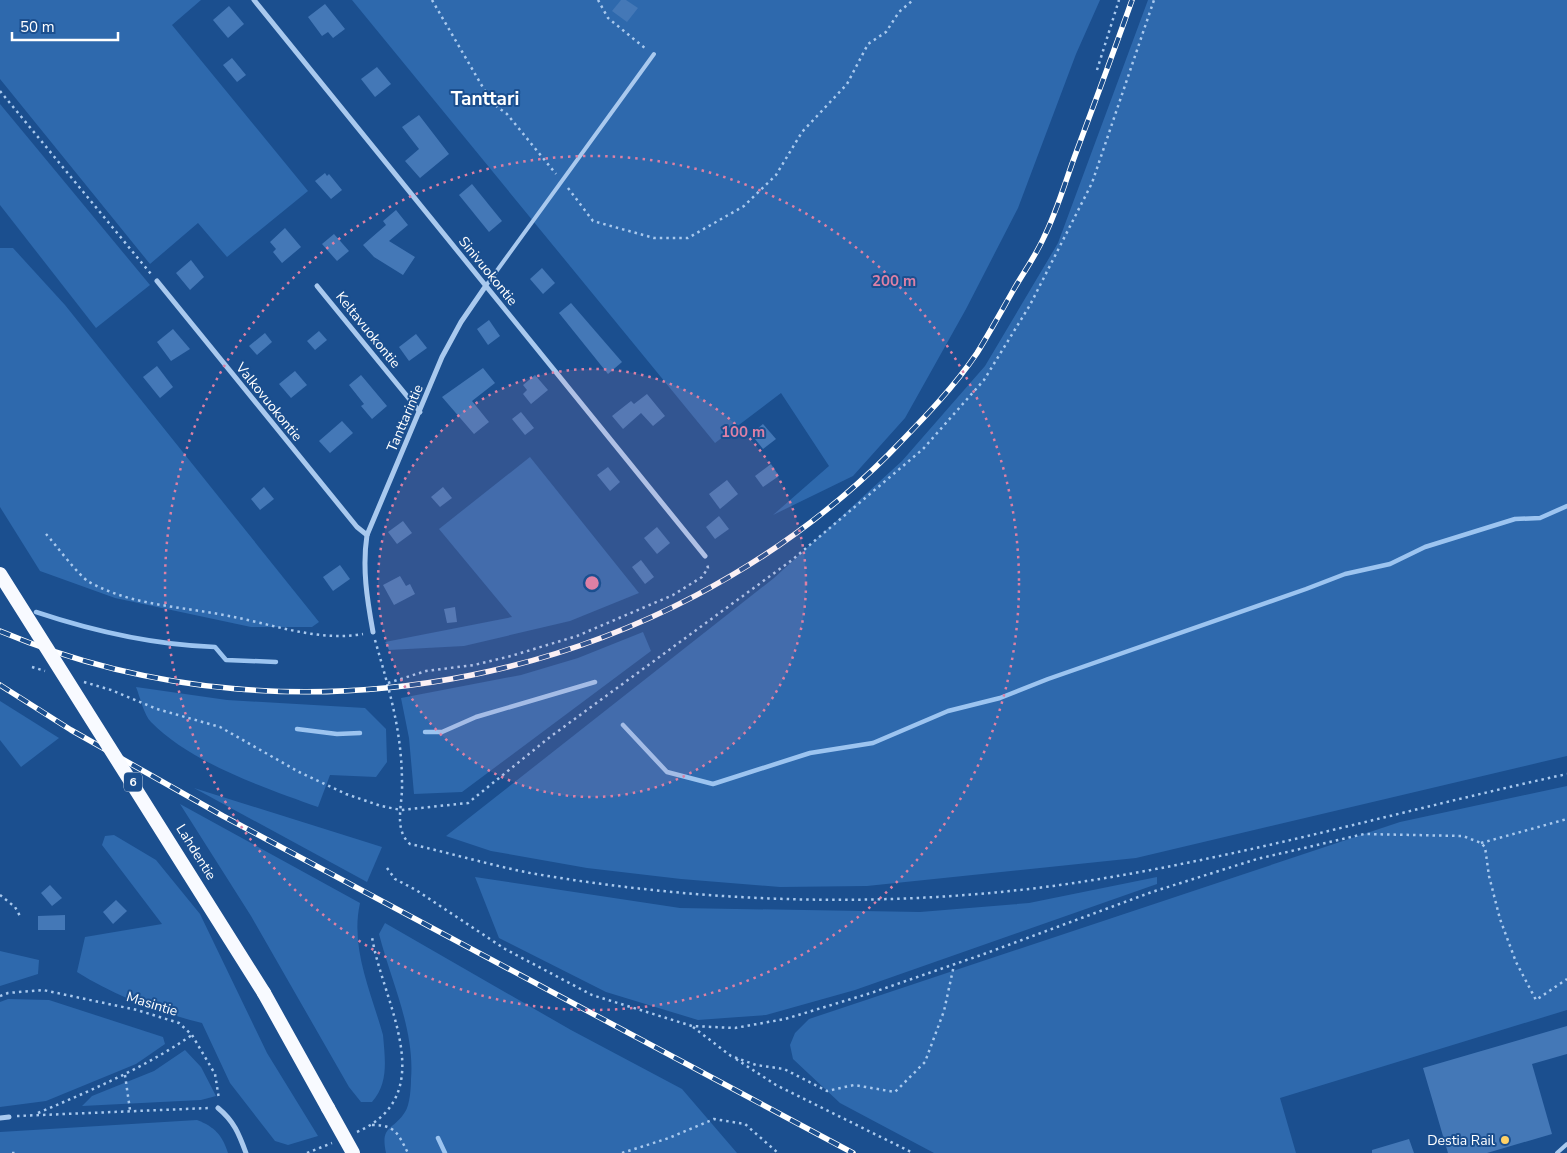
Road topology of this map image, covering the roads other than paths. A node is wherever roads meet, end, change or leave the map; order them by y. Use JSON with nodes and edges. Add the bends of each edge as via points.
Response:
{"nodes":[{"id":1,"x":254,"y":0,"type":"edge"},
{"id":2,"x":654,"y":54,"type":"road end"},
{"id":3,"x":157,"y":281,"type":"road end"},
{"id":4,"x":317,"y":286,"type":"dead end"},
{"id":5,"x":485,"y":287,"type":"junction"},
{"id":6,"x":420,"y":412,"type":"junction"},
{"id":7,"x":367,"y":534,"type":"junction"},
{"id":8,"x":705,"y":556,"type":"road end"},
{"id":9,"x":0,"y":574,"type":"edge"},
{"id":10,"x":373,"y":632,"type":"road end"},
{"id":11,"x":218,"y":1108,"type":"road end"},
{"id":12,"x":8,"y":1117,"type":"road end"},
{"id":13,"x":0,"y":1118,"type":"edge"},
{"id":14,"x":1567,"y":1144,"type":"edge"},
{"id":15,"x":246,"y":1153,"type":"edge"},
{"id":16,"x":353,"y":1153,"type":"edge"},
{"id":17,"x":1556,"y":1153,"type":"edge"}],
"edges":[{"from":1,"to":5,"type":"street","name":"Sinivuokontie"},
{"from":2,"to":5,"type":"lane","name":"Tanttarintie"},
{"from":3,"to":7,"type":"street","name":"Valkovuokontie","via":[[357,527]]},
{"from":4,"to":6,"type":"street","name":"Keltavuokontie"},
{"from":5,"to":6,"type":"street","name":"Tanttarintie","via":[[442,357]]},
{"from":5,"to":8,"type":"street","name":"Sinivuokontie"},
{"from":6,"to":7,"type":"street","name":"Tanttarintie"},
{"from":7,"to":10,"type":"street","name":"Tanttarintie","via":[[363,560]]},
{"from":9,"to":16,"type":"highway","name":"Lahdentie","number":"6","bridge":true,"via":[[264,993]]},
{"from":11,"to":15,"type":"street","via":[[237,1128]]},
{"from":12,"to":13,"type":"street"},
{"from":14,"to":17,"type":"lane"}]}
